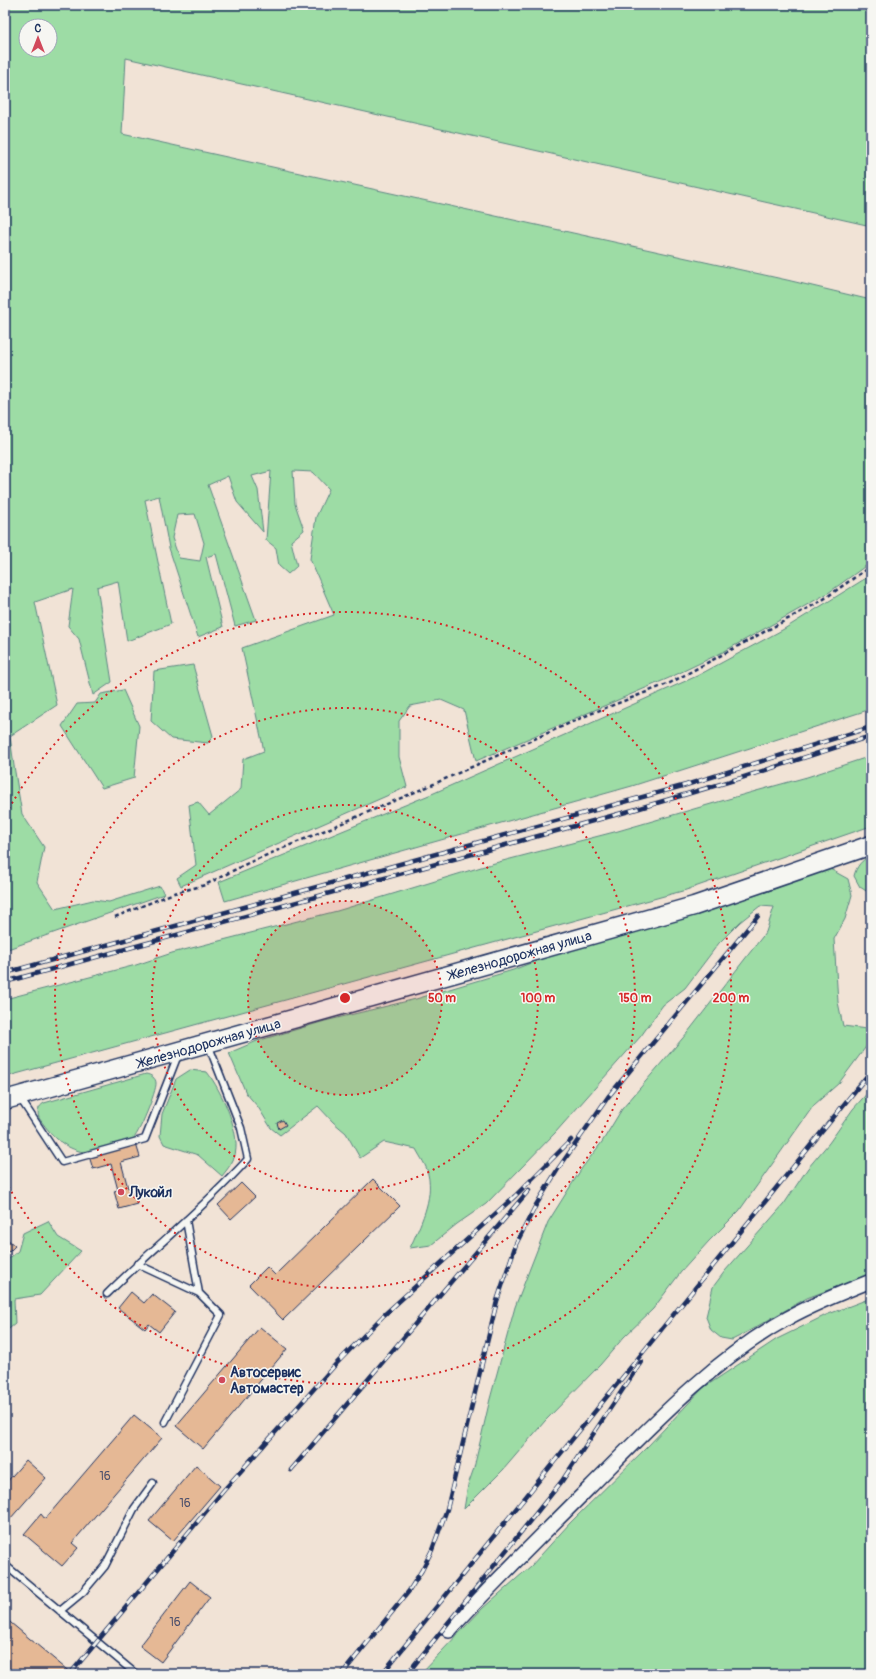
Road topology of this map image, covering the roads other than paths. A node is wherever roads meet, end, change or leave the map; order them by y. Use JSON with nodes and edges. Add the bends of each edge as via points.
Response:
{"nodes":[{"id":1,"x":871,"y":845,"type":"edge"},
{"id":2,"x":208,"y":1043,"type":"junction"},
{"id":3,"x":180,"y":1051,"type":"junction"},
{"id":4,"x":12,"y":1098,"type":"edge"},
{"id":5,"x":186,"y":1220,"type":"junction"},
{"id":6,"x":137,"y":1264,"type":"junction"},
{"id":7,"x":871,"y":1281,"type":"edge"},
{"id":8,"x":199,"y":1293,"type":"junction"},
{"id":9,"x":106,"y":1294,"type":"dead end"},
{"id":10,"x":165,"y":1422,"type":"dead end"},
{"id":11,"x":153,"y":1483,"type":"dead end"},
{"id":12,"x":5,"y":1564,"type":"edge"},
{"id":13,"x":60,"y":1611,"type":"junction"},
{"id":14,"x":449,"y":1631,"type":"dead end"},
{"id":15,"x":136,"y":1674,"type":"edge"}],
"edges":[{"from":1,"to":2,"type":"main road","name":"Железнодорожная улица","via":[[694,906]]},
{"from":2,"to":3,"type":"main road","name":"Железнодорожная улица"},
{"from":2,"to":5,"type":"lane","via":[[241,1128],[248,1159]]},
{"from":3,"to":4,"type":"main road","name":"Железнодорожная улица"},
{"from":3,"to":4,"type":"lane","via":[[145,1139],[62,1162]]},
{"from":5,"to":6,"type":"lane"},
{"from":5,"to":8,"type":"lane"},
{"from":6,"to":8,"type":"lane"},
{"from":6,"to":9,"type":"lane"},
{"from":7,"to":14,"type":"street","via":[[815,1303],[787,1318],[758,1336],[701,1381],[605,1472]]},
{"from":8,"to":10,"type":"lane","via":[[220,1315]]},
{"from":11,"to":13,"type":"lane","via":[[134,1509],[105,1566],[83,1592]]},
{"from":12,"to":13,"type":"lane"},
{"from":13,"to":15,"type":"lane"}]}
